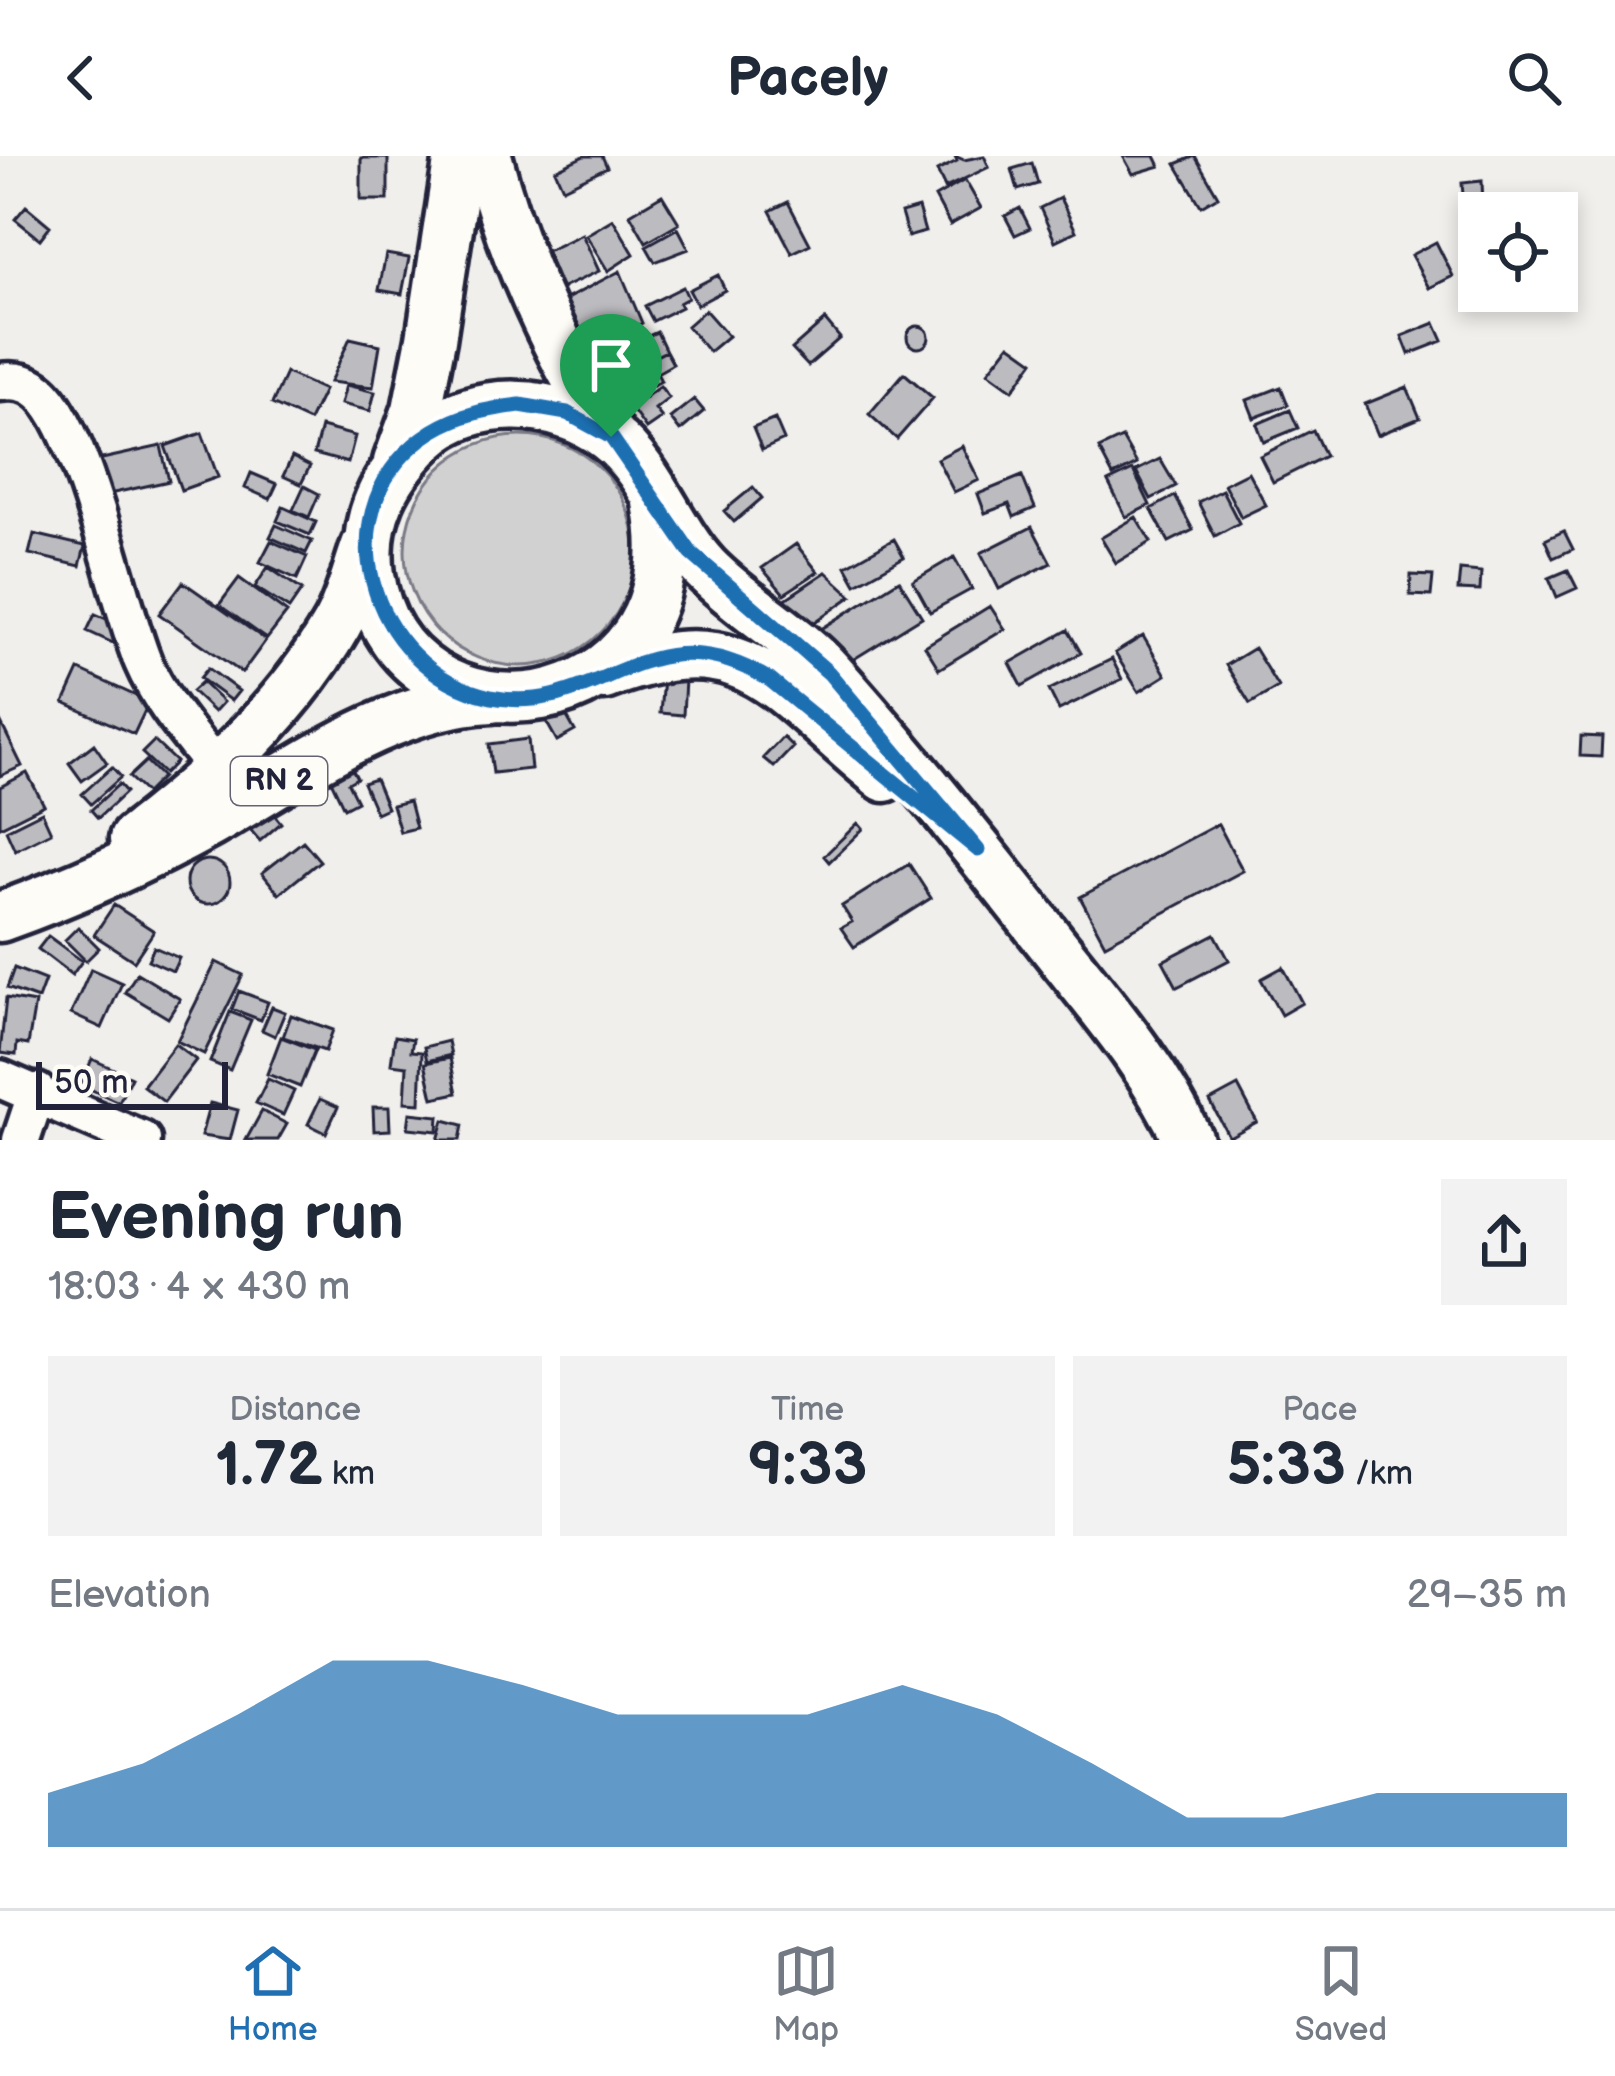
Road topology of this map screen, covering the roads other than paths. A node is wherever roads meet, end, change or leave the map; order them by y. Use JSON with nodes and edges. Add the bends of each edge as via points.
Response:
{"nodes":[{"id":1,"x":459,"y":156,"type":"edge"},
{"id":2,"x":487,"y":156,"type":"edge"},
{"id":3,"x":0,"y":382,"type":"edge"},
{"id":4,"x":611,"y":437,"type":"junction"},
{"id":5,"x":396,"y":467,"type":"junction"},
{"id":6,"x":657,"y":502,"type":"junction"},
{"id":7,"x":369,"y":539,"type":"junction"},
{"id":8,"x":575,"y":687,"type":"junction"},
{"id":9,"x":497,"y":698,"type":"junction"},
{"id":10,"x":216,"y":769,"type":"junction"},
{"id":11,"x":978,"y":850,"type":"junction"},
{"id":12,"x":70,"y":892,"type":"junction"},
{"id":13,"x":0,"y":917,"type":"edge"},
{"id":14,"x":0,"y":1079,"type":"edge"},
{"id":15,"x":37,"y":1093,"type":"junction"},
{"id":16,"x":21,"y":1140,"type":"edge"},
{"id":17,"x":142,"y":1140,"type":"edge"},
{"id":18,"x":1188,"y":1140,"type":"edge"}],
"edges":[{"from":1,"to":5,"type":"main road","number":"RN 2","via":[[428,357]]},
{"from":2,"to":4,"type":"main road","number":"RN 2","via":[[529,280]]},
{"from":3,"to":10,"type":"street","via":[[35,387],[53,408],[143,662]]},
{"from":4,"to":5,"type":"main road","number":"RN 2","via":[[567,413],[520,405],[458,418],[429,433]]},
{"from":4,"to":6,"type":"main road","number":"RN 2"},
{"from":5,"to":7,"type":"main road","number":"RN 2"},
{"from":6,"to":8,"type":"main road","number":"RN 2","via":[[664,567],[657,597],[626,650]]},
{"from":6,"to":11,"type":"main road","via":[[710,574],[829,673]]},
{"from":7,"to":9,"type":"main road","number":"RN 2","via":[[370,577],[400,644],[460,689]]},
{"from":7,"to":10,"type":"main road","number":"RN 2","via":[[338,622]]},
{"from":8,"to":9,"type":"main road","number":"RN 2"},
{"from":8,"to":11,"type":"main road","via":[[664,654],[739,661]]},
{"from":9,"to":12,"type":"main road","number":"RN 2","via":[[455,700],[394,720]]},
{"from":10,"to":12,"type":"main road","number":"RN 2"},
{"from":11,"to":18,"type":"main road","via":[[1139,1052]]},
{"from":12,"to":13,"type":"main road","number":"RN 2"},
{"from":14,"to":15,"type":"street"},
{"from":15,"to":16,"type":"street"},
{"from":15,"to":17,"type":"street"}]}
